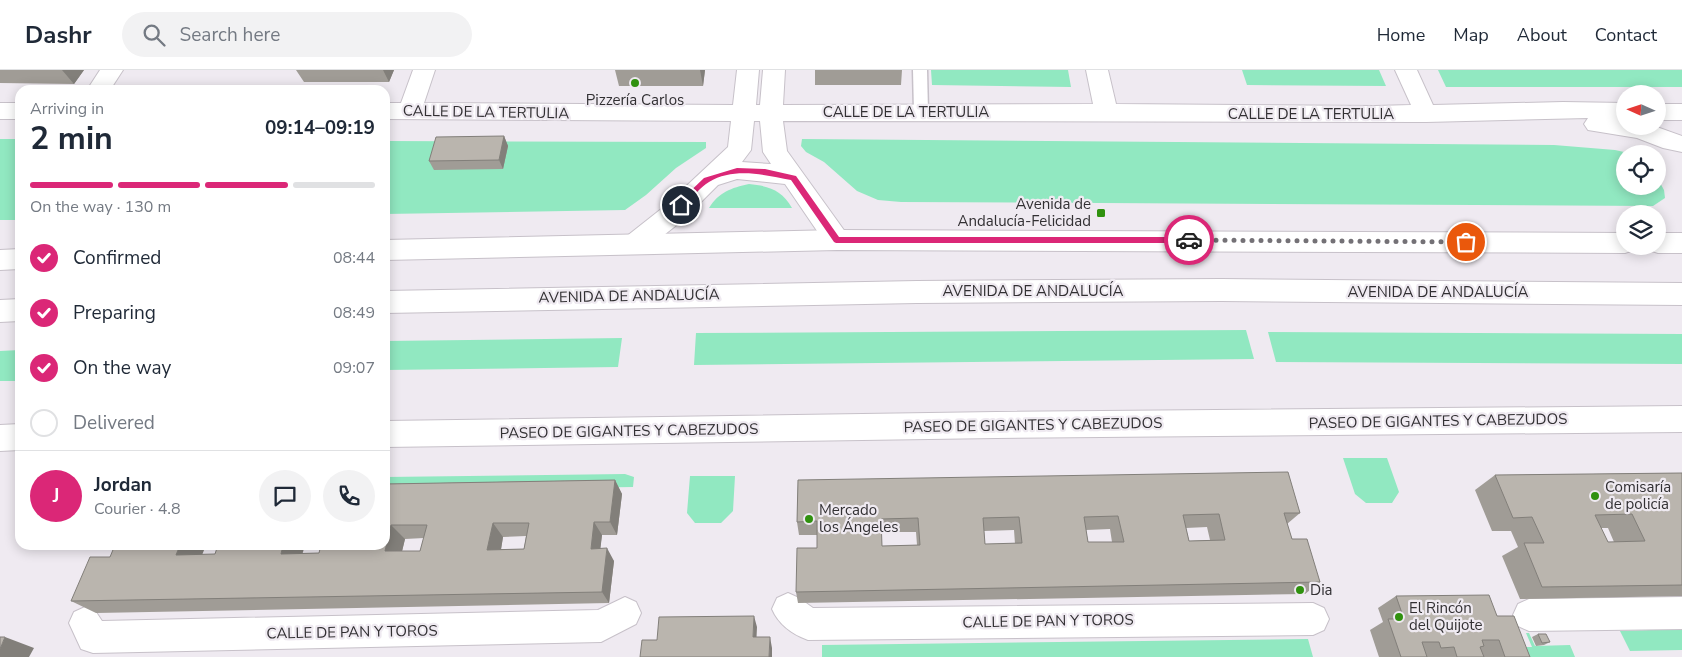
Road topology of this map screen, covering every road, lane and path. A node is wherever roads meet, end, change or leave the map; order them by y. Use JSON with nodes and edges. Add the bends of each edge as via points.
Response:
{"nodes":[{"id":1,"x":112,"y":70,"type":"edge"},
{"id":2,"x":424,"y":70,"type":"edge"},
{"id":3,"x":748,"y":70,"type":"edge"},
{"id":4,"x":774,"y":70,"type":"edge"},
{"id":5,"x":920,"y":70,"type":"edge"},
{"id":6,"x":1097,"y":70,"type":"edge"},
{"id":7,"x":1406,"y":70,"type":"edge"},
{"id":8,"x":102,"y":85,"type":"edge"},
{"id":9,"x":390,"y":110,"type":"edge"},
{"id":10,"x":410,"y":110,"type":"junction"},
{"id":11,"x":0,"y":111,"type":"edge"},
{"id":12,"x":15,"y":111,"type":"edge"},
{"id":13,"x":1616,"y":111,"type":"edge"},
{"id":14,"x":922,"y":112,"type":"junction"},
{"id":15,"x":1106,"y":112,"type":"junction"},
{"id":16,"x":1666,"y":112,"type":"edge"},
{"id":17,"x":1682,"y":112,"type":"edge"},
{"id":18,"x":744,"y":113,"type":"junction"},
{"id":19,"x":771,"y":113,"type":"junction"},
{"id":20,"x":1426,"y":114,"type":"junction"},
{"id":21,"x":1679,"y":144,"type":"edge"},
{"id":22,"x":793,"y":177,"type":"junction"},
{"id":23,"x":706,"y":180,"type":"junction"},
{"id":24,"x":836,"y":240,"type":"junction"},
{"id":25,"x":636,"y":243,"type":"junction"},
{"id":26,"x":1616,"y":243,"type":"edge"},
{"id":27,"x":1666,"y":243,"type":"edge"},
{"id":28,"x":1682,"y":244,"type":"edge"},
{"id":29,"x":390,"y":250,"type":"edge"},
{"id":30,"x":15,"y":259,"type":"edge"},
{"id":31,"x":0,"y":260,"type":"edge"},
{"id":32,"x":1682,"y":294,"type":"edge"},
{"id":33,"x":390,"y":302,"type":"edge"},
{"id":34,"x":0,"y":310,"type":"edge"},
{"id":35,"x":15,"y":310,"type":"edge"},
{"id":36,"x":1682,"y":418,"type":"edge"},
{"id":37,"x":390,"y":434,"type":"edge"},
{"id":38,"x":15,"y":437,"type":"edge"},
{"id":39,"x":0,"y":438,"type":"edge"},
{"id":40,"x":788,"y":609,"type":"dead end"},
{"id":41,"x":1682,"y":612,"type":"edge"},
{"id":42,"x":625,"y":613,"type":"dead end"},
{"id":43,"x":1529,"y":615,"type":"dead end"},
{"id":44,"x":1313,"y":618,"type":"dead end"},
{"id":45,"x":85,"y":623,"type":"edge"}],
"edges":[{"from":1,"to":8,"type":"street"},
{"from":2,"to":10,"type":"street"},
{"from":3,"to":18,"type":"street"},
{"from":4,"to":19,"type":"street"},
{"from":5,"to":14,"type":"lane"},
{"from":6,"to":15,"type":"street"},
{"from":7,"to":20,"type":"street"},
{"from":9,"to":10,"type":"street","name":"CALLE DE LA TERTULIA"},
{"from":10,"to":18,"type":"street","name":"CALLE DE LA TERTULIA"},
{"from":11,"to":12,"type":"street"},
{"from":13,"to":20,"type":"street","name":"CALLE DE LA TERTULIA"},
{"from":14,"to":15,"type":"street","name":"CALLE DE LA TERTULIA"},
{"from":14,"to":19,"type":"street","name":"CALLE DE LA TERTULIA"},
{"from":15,"to":20,"type":"street","name":"CALLE DE LA TERTULIA"},
{"from":16,"to":17,"type":"street"},
{"from":18,"to":19,"type":"street","name":"CALLE DE LA TERTULIA"},
{"from":18,"to":23,"type":"street","via":[[739,150]]},
{"from":19,"to":22,"type":"street","via":[[775,152]]},
{"from":20,"to":21,"type":"street","name":"CALLE DE LA TERTULIA","via":[[1570,120],[1640,130]]},
{"from":22,"to":23,"type":"street","via":[[737,170]]},
{"from":22,"to":24,"type":"street"},
{"from":23,"to":25,"type":"street","via":[[674,213]]},
{"from":24,"to":25,"type":"street"},
{"from":24,"to":26,"type":"street"},
{"from":25,"to":29,"type":"street"},
{"from":27,"to":28,"type":"street"},
{"from":30,"to":31,"type":"street"},
{"from":32,"to":33,"type":"street","name":"AVENIDA DE ANDALUCÍA","via":[[1191,290]]},
{"from":34,"to":35,"type":"street"},
{"from":36,"to":37,"type":"street","name":"PASEO DE GIGANTES Y CABEZUDOS"},
{"from":38,"to":39,"type":"street"},
{"from":40,"to":44,"type":"street","name":"CALLE DE PAN Y TOROS","via":[[808,624]]},
{"from":41,"to":43,"type":"street"},
{"from":42,"to":45,"type":"street","name":"CALLE DE PAN Y TOROS","via":[[601,626],[94,637]]}]}
